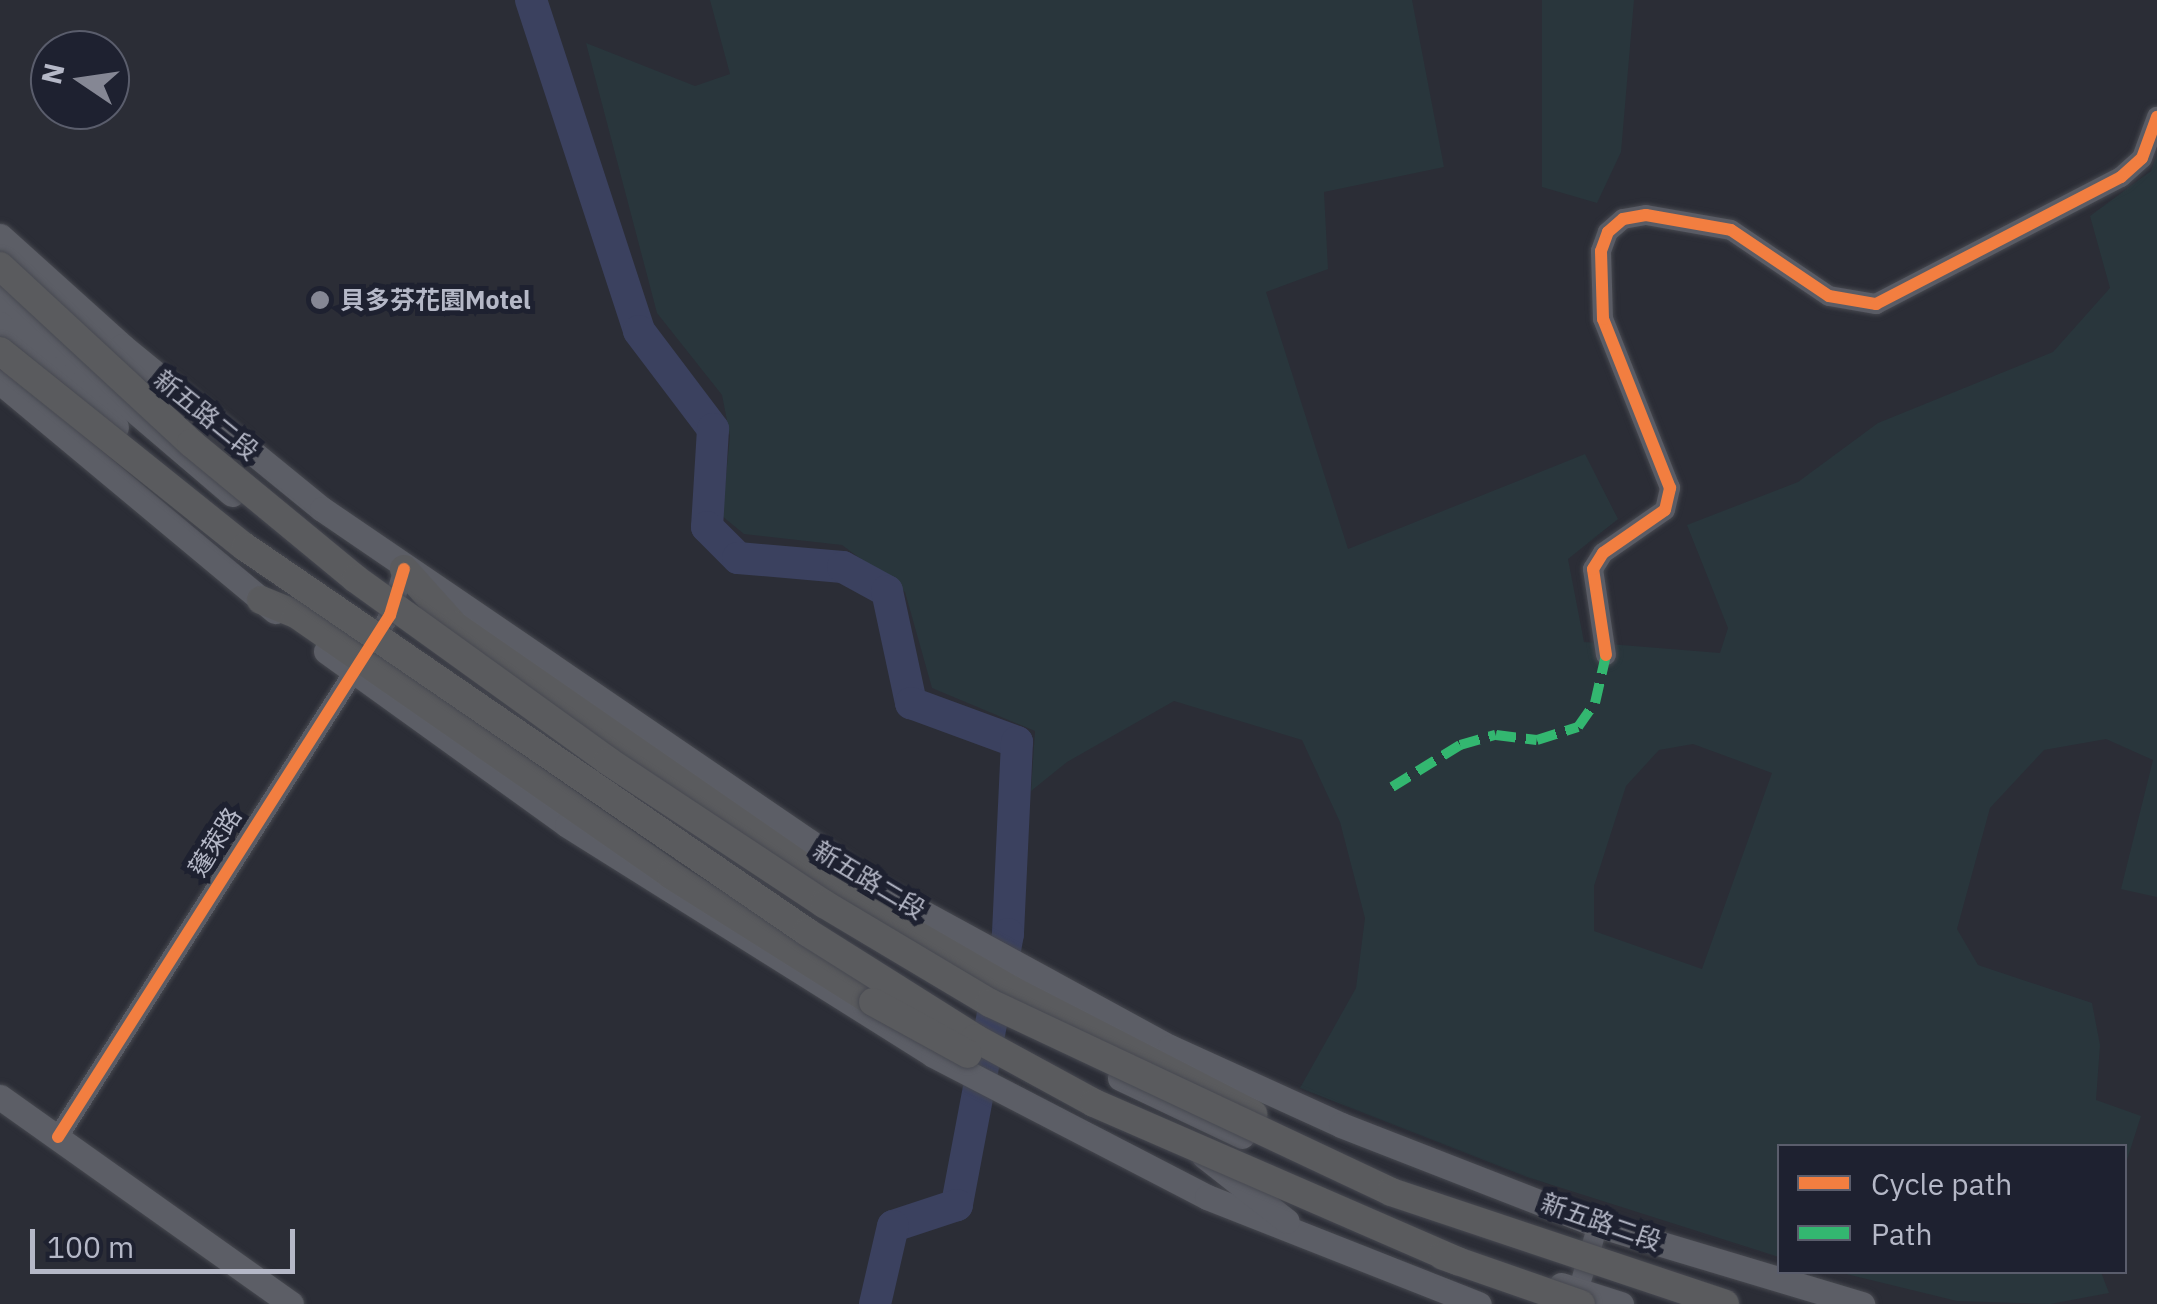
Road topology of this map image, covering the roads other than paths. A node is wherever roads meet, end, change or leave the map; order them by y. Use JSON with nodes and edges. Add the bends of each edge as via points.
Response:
{"nodes":[{"id":1,"x":2157,"y":116,"type":"edge"},
{"id":2,"x":0,"y":236,"type":"edge"},
{"id":3,"x":0,"y":266,"type":"edge"},
{"id":4,"x":0,"y":296,"type":"edge"},
{"id":5,"x":0,"y":324,"type":"edge"},
{"id":6,"x":0,"y":351,"type":"edge"},
{"id":7,"x":0,"y":382,"type":"edge"},
{"id":8,"x":258,"y":528,"type":"junction"},
{"id":9,"x":404,"y":570,"type":"junction"},
{"id":10,"x":261,"y":600,"type":"joint"},
{"id":11,"x":383,"y":624,"type":"junction"},
{"id":12,"x":1606,"y":655,"type":"dead end"},
{"id":13,"x":354,"y":663,"type":"junction"},
{"id":14,"x":0,"y":1097,"type":"edge"},
{"id":15,"x":1152,"y":1117,"type":"junction"},
{"id":16,"x":58,"y":1137,"type":"junction"},
{"id":17,"x":1468,"y":1221,"type":"junction"},
{"id":18,"x":1598,"y":1225,"type":"junction"},
{"id":19,"x":1317,"y":1244,"type":"junction"},
{"id":20,"x":1458,"y":1261,"type":"junction"},
{"id":21,"x":1579,"y":1292,"type":"edge"},
{"id":22,"x":291,"y":1304,"type":"edge"},
{"id":23,"x":1478,"y":1304,"type":"edge"},
{"id":24,"x":1620,"y":1304,"type":"edge"},
{"id":25,"x":1697,"y":1304,"type":"edge"},
{"id":26,"x":1725,"y":1304,"type":"edge"},
{"id":27,"x":1862,"y":1304,"type":"edge"}],
"edges":[{"from":1,"to":12,"type":"street","via":[[2142,158],[2122,178],[1876,304],[1829,296],[1731,230],[1646,215],[1623,219],[1608,232],[1601,251],[1603,319],[1670,488],[1664,510],[1602,554],[1593,569]]},
{"from":2,"to":9,"type":"main road","name":"新五路二段","via":[[122,346]]},
{"from":3,"to":17,"type":"highway","bridge":true,"via":[[191,443],[356,579],[608,761],[824,904],[990,1002],[1136,1076]]},
{"from":4,"to":8,"type":"main road","name":"新五路二段"},
{"from":5,"to":8,"type":"main road","name":"新五路二段"},
{"from":6,"to":20,"type":"highway","bridge":true,"via":[[245,548],[792,922],[975,1038],[1111,1110]]},
{"from":7,"to":10,"type":"main road"},
{"from":8,"to":11,"type":"main road","name":"新五路二段"},
{"from":9,"to":11,"type":"street","name":"蓬萊路"},
{"from":9,"to":17,"type":"highway","bridge":true,"via":[[454,625],[827,884],[948,955]]},
{"from":9,"to":18,"type":"main road","name":"新五路二段","via":[[765,816],[992,952],[1170,1048]]},
{"from":10,"to":13,"type":"highway","via":[[296,614]]},
{"from":11,"to":13,"type":"street","name":"蓬萊路"},
{"from":11,"to":15,"type":"main road","name":"新五路二段","via":[[810,927],[1024,1053]]},
{"from":11,"to":21,"type":"main road","name":"新五路二段","via":[[986,1009]]},
{"from":13,"to":16,"type":"street","name":"蓬萊路"},
{"from":13,"to":19,"type":"main road","via":[[567,825],[933,1056],[1104,1147]]},
{"from":13,"to":20,"type":"highway","bridge":true,"via":[[873,1002],[1168,1158],[1291,1208]]},
{"from":14,"to":16,"type":"main road"},
{"from":15,"to":19,"type":"main road"},
{"from":15,"to":21,"type":"main road","name":"新五路二段","via":[[1300,1187]]},
{"from":16,"to":22,"type":"main road"},
{"from":17,"to":26,"type":"highway","bridge":true},
{"from":18,"to":21,"type":"street"},
{"from":18,"to":27,"type":"main road","name":"新五路二段"},
{"from":19,"to":23,"type":"main road"},
{"from":20,"to":21,"type":"highway","bridge":true},
{"from":21,"to":24,"type":"main road","name":"新五路二段"},
{"from":21,"to":25,"type":"main road","name":"新五路二段"}]}
